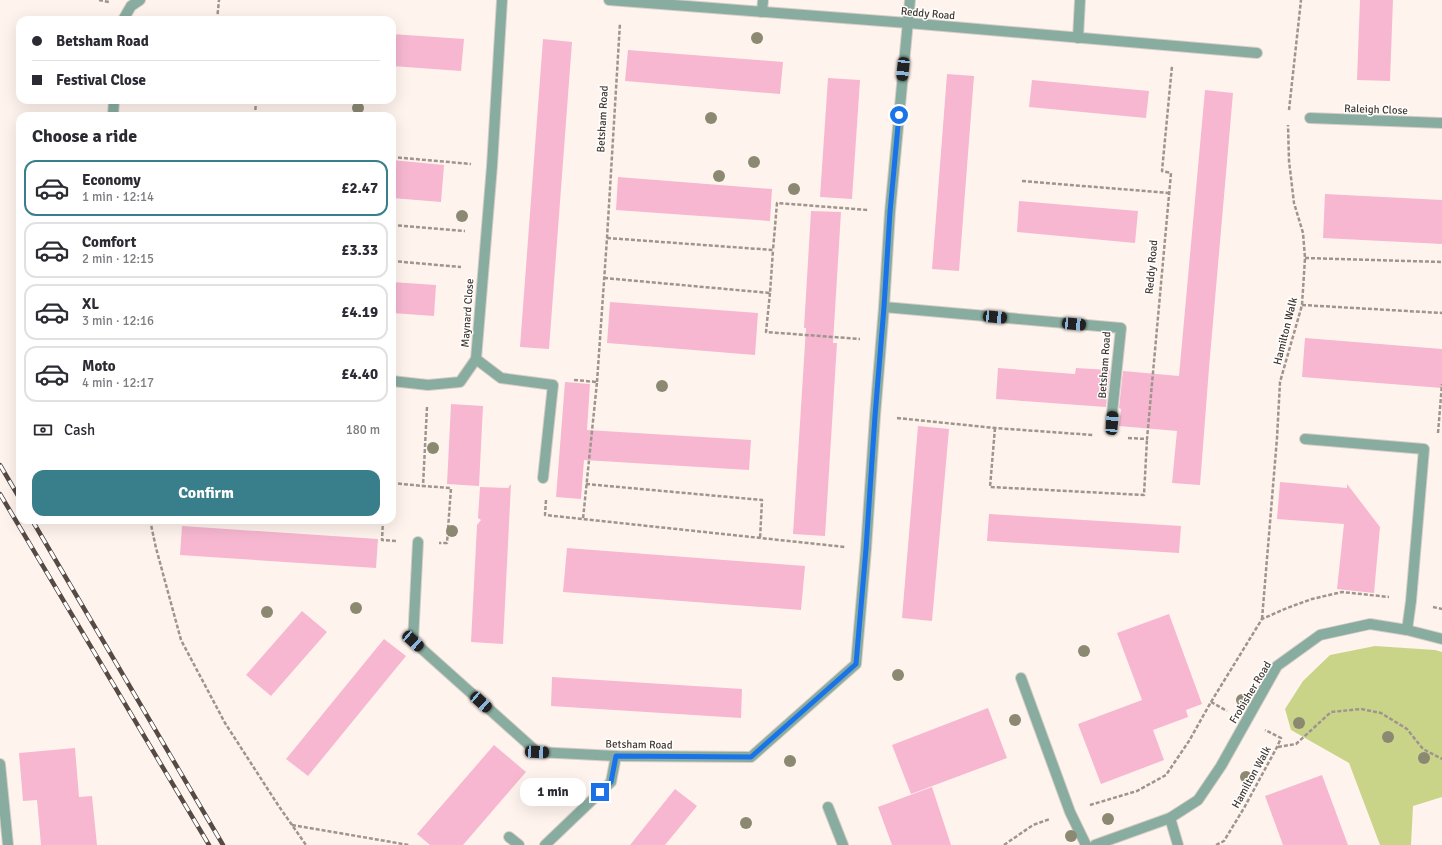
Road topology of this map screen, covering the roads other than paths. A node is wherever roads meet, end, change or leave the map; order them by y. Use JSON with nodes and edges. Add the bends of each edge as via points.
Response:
{"nodes":[{"id":1,"x":140,"y":0,"type":"edge"},
{"id":2,"x":502,"y":0,"type":"edge"},
{"id":3,"x":609,"y":0,"type":"edge"},
{"id":4,"x":763,"y":0,"type":"edge"},
{"id":5,"x":910,"y":0,"type":"edge"},
{"id":6,"x":1080,"y":0,"type":"edge"},
{"id":7,"x":762,"y":12,"type":"junction"},
{"id":8,"x":126,"y":16,"type":"edge"},
{"id":9,"x":908,"y":23,"type":"junction"},
{"id":10,"x":1078,"y":38,"type":"junction"},
{"id":11,"x":1257,"y":53,"type":"dead end"},
{"id":12,"x":1310,"y":118,"type":"dead end"},
{"id":13,"x":1442,"y":123,"type":"edge"},
{"id":14,"x":884,"y":307,"type":"junction"},
{"id":15,"x":476,"y":359,"type":"junction"},
{"id":16,"x":396,"y":381,"type":"edge"},
{"id":17,"x":1112,"y":423,"type":"dead end"},
{"id":18,"x":1305,"y":439,"type":"dead end"},
{"id":19,"x":543,"y":478,"type":"road end"},
{"id":20,"x":418,"y":542,"type":"road end"},
{"id":21,"x":1407,"y":630,"type":"junction"},
{"id":22,"x":1442,"y":639,"type":"edge"},
{"id":23,"x":1021,"y":678,"type":"dead end"},
{"id":24,"x":616,"y":756,"type":"junction"},
{"id":25,"x":0,"y":764,"type":"edge"},
{"id":26,"x":828,"y":806,"type":"dead end"},
{"id":27,"x":1170,"y":818,"type":"junction"},
{"id":28,"x":509,"y":837,"type":"dead end"},
{"id":29,"x":8,"y":845,"type":"edge"},
{"id":30,"x":519,"y":845,"type":"edge"},
{"id":31,"x":545,"y":845,"type":"edge"},
{"id":32,"x":843,"y":845,"type":"edge"},
{"id":33,"x":1086,"y":845,"type":"edge"},
{"id":34,"x":1095,"y":845,"type":"edge"},
{"id":35,"x":1178,"y":845,"type":"edge"}],
"edges":[{"from":1,"to":8,"type":"street"},
{"from":2,"to":15,"type":"street","name":"Maynard Close","via":[[492,166]]},
{"from":3,"to":7,"type":"street","name":"Reddy Road"},
{"from":4,"to":7,"type":"street"},
{"from":5,"to":9,"type":"street","name":"Betsham Road"},
{"from":6,"to":10,"type":"street"},
{"from":7,"to":9,"type":"street","name":"Reddy Road"},
{"from":9,"to":10,"type":"street","name":"Reddy Road"},
{"from":9,"to":14,"type":"street","name":"Betsham Road","via":[[890,212]]},
{"from":10,"to":11,"type":"street","name":"Reddy Road"},
{"from":12,"to":13,"type":"street","name":"Raleigh Close"},
{"from":14,"to":17,"type":"street","name":"Betsham Road","via":[[1121,328]]},
{"from":14,"to":24,"type":"street","name":"Betsham Road","via":[[856,664],[751,757]]},
{"from":15,"to":16,"type":"street","name":"Maynard Close","via":[[460,382],[428,385]]},
{"from":15,"to":19,"type":"street","via":[[501,378],[553,385]]},
{"from":18,"to":21,"type":"street","via":[[1424,449]]},
{"from":20,"to":24,"type":"street","name":"Betsham Road","via":[[413,641],[537,752]]},
{"from":21,"to":22,"type":"street","name":"Frobisher Road"},
{"from":21,"to":27,"type":"street","name":"Frobisher Road","via":[[1370,624],[1320,634],[1277,666],[1221,766],[1198,800]]},
{"from":23,"to":33,"type":"street","via":[[1070,812]]},
{"from":24,"to":31,"type":"street","via":[[611,782]]},
{"from":25,"to":29,"type":"street"},
{"from":26,"to":32,"type":"street"},
{"from":27,"to":34,"type":"street","name":"Frobisher Road"},
{"from":27,"to":35,"type":"street"},
{"from":28,"to":30,"type":"street"}]}
